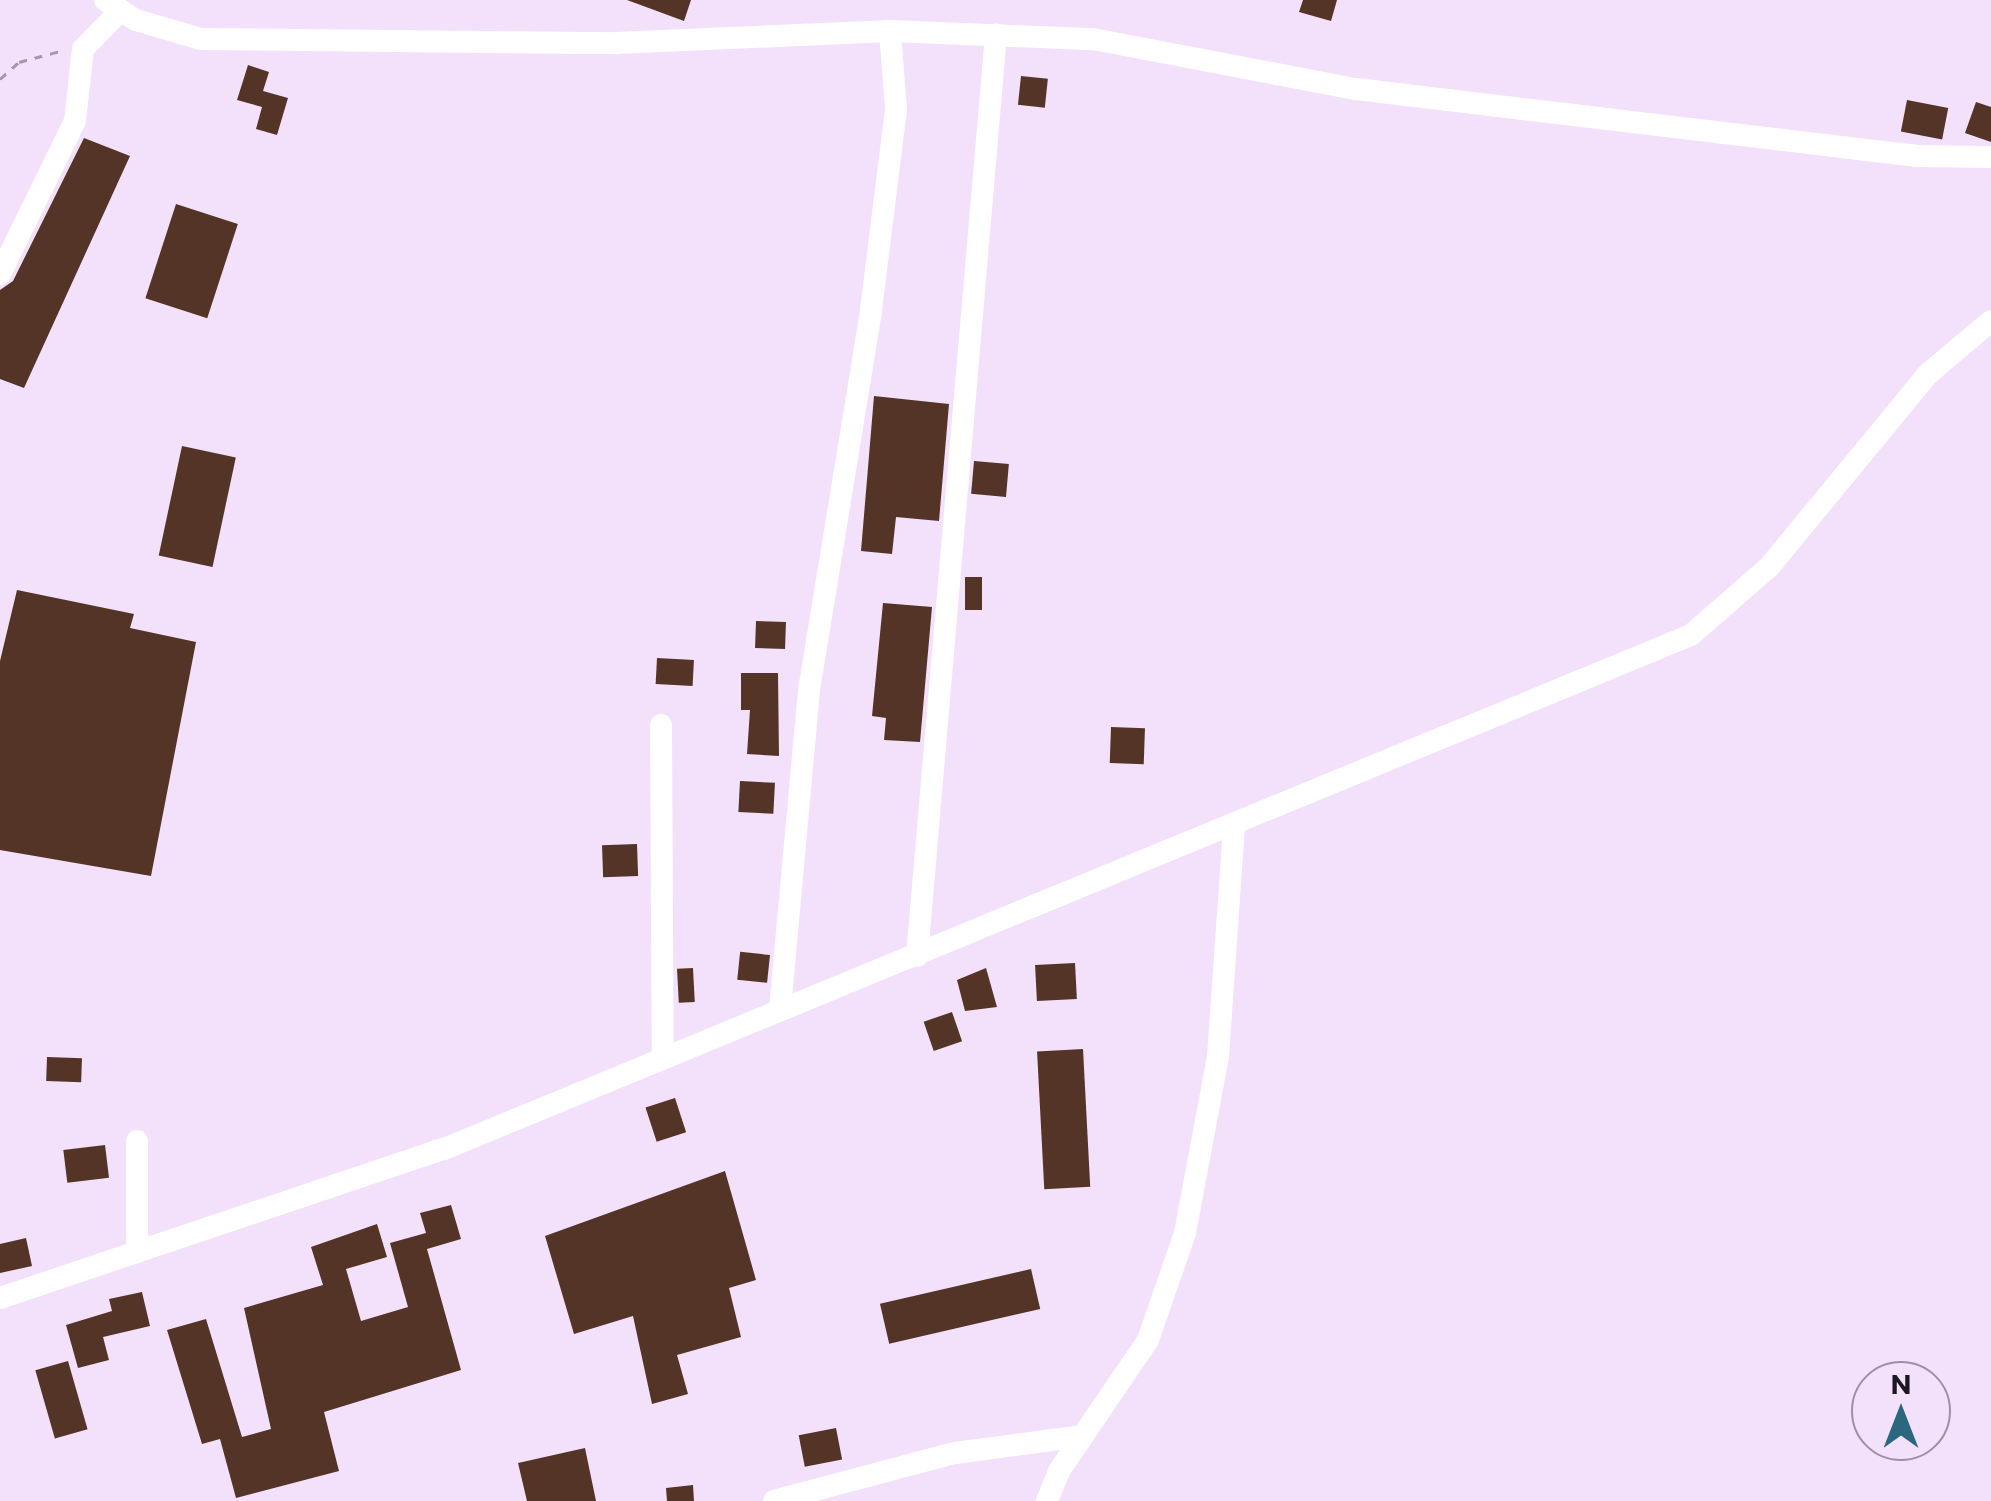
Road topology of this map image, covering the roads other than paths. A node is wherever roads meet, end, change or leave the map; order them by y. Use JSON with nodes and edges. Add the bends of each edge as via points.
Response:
{"nodes":[{"id":1,"x":113,"y":5,"type":"edge"},
{"id":2,"x":890,"y":31,"type":"junction"},
{"id":3,"x":996,"y":34,"type":"junction"},
{"id":4,"x":1991,"y":157,"type":"edge"},
{"id":5,"x":0,"y":274,"type":"edge"},
{"id":6,"x":1991,"y":321,"type":"edge"},
{"id":7,"x":661,"y":724,"type":"dead end"},
{"id":8,"x":1234,"y":826,"type":"junction"},
{"id":9,"x":917,"y":956,"type":"junction"},
{"id":10,"x":780,"y":1009,"type":"junction"},
{"id":11,"x":662,"y":1055,"type":"junction"},
{"id":12,"x":137,"y":1141,"type":"dead end"},
{"id":13,"x":137,"y":1252,"type":"junction"},
{"id":14,"x":0,"y":1298,"type":"edge"},
{"id":15,"x":1083,"y":1436,"type":"junction"},
{"id":16,"x":774,"y":1501,"type":"edge"},
{"id":17,"x":1048,"y":1501,"type":"edge"}],
"edges":[{"from":1,"to":2,"type":"street","via":[[202,39],[616,43]]},
{"from":1,"to":5,"type":"street","via":[[83,48],[76,120]]},
{"from":2,"to":3,"type":"street"},
{"from":2,"to":10,"type":"street","via":[[896,109],[871,310],[809,690]]},
{"from":3,"to":4,"type":"street","via":[[1093,39],[1376,92],[1917,156]]},
{"from":3,"to":9,"type":"street"},
{"from":6,"to":8,"type":"street","via":[[1928,374],[1770,567],[1691,634]]},
{"from":7,"to":11,"type":"street"},
{"from":8,"to":9,"type":"street"},
{"from":8,"to":15,"type":"street","via":[[1218,1056],[1185,1233],[1148,1340]]},
{"from":9,"to":10,"type":"street"},
{"from":10,"to":11,"type":"street"},
{"from":11,"to":13,"type":"street","via":[[444,1149]]},
{"from":12,"to":13,"type":"street"},
{"from":13,"to":14,"type":"street"},
{"from":15,"to":16,"type":"street","via":[[955,1453]]},
{"from":15,"to":17,"type":"street"}]}
